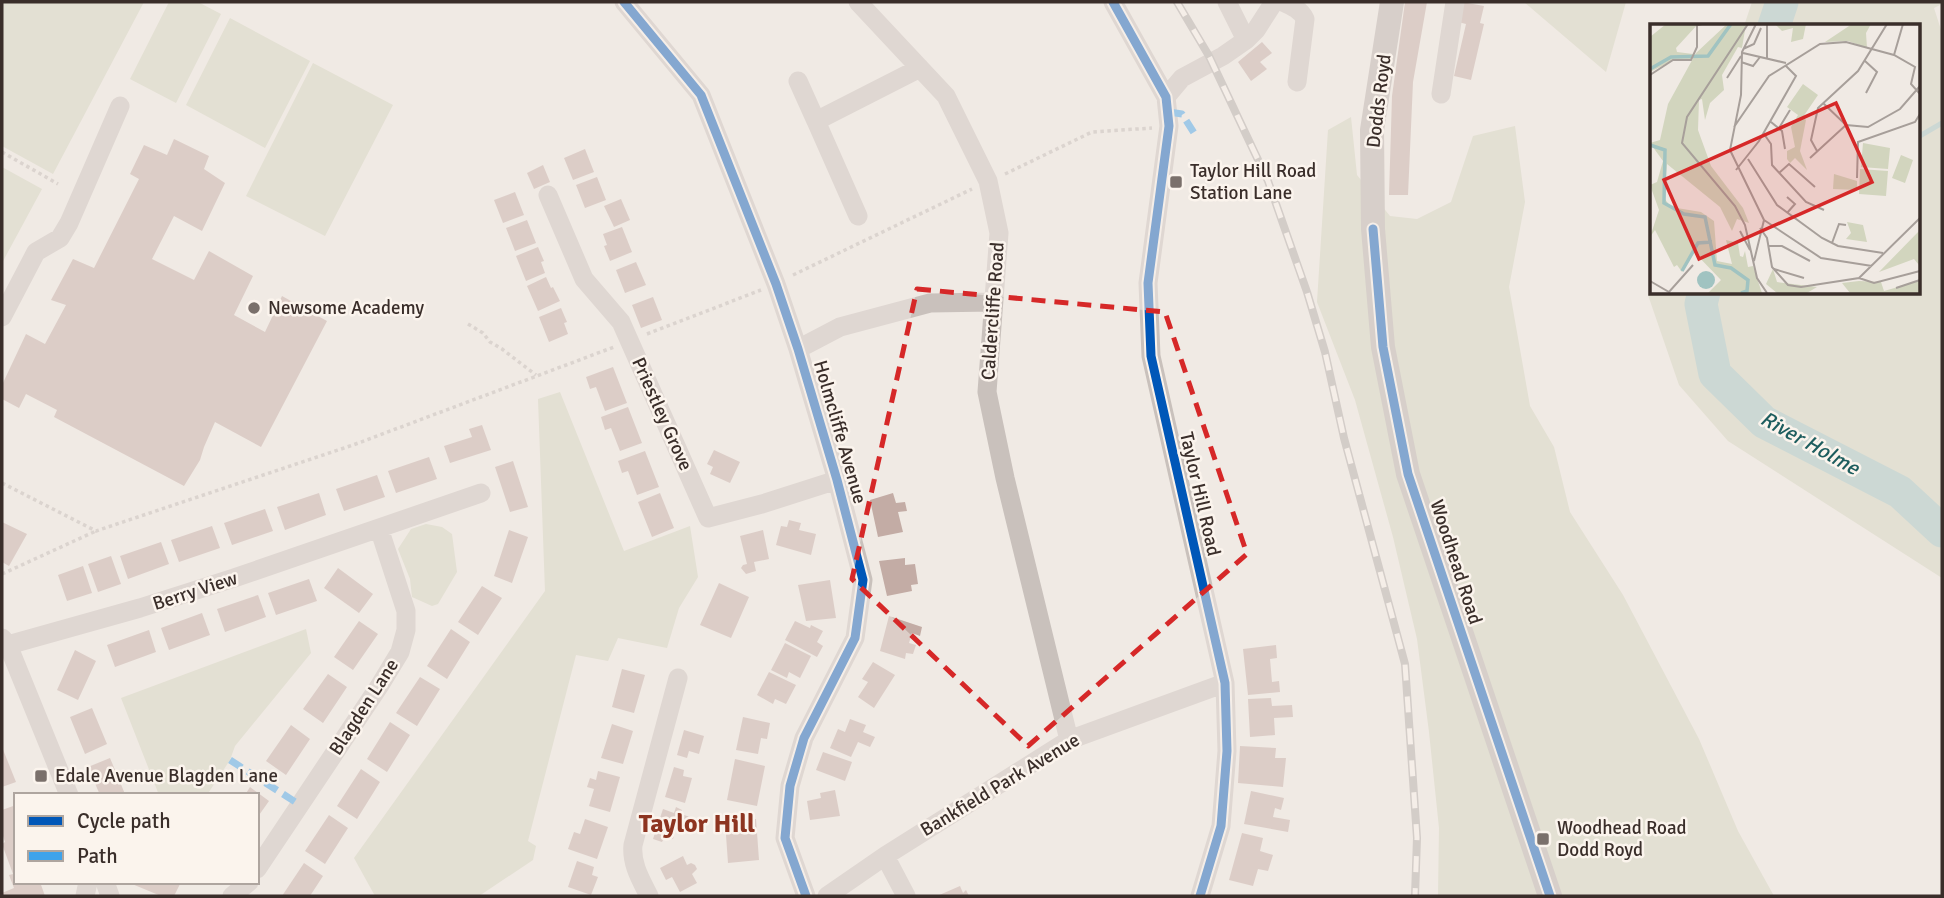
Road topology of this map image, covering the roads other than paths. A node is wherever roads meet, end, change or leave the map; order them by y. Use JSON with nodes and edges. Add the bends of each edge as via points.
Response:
{"nodes":[{"id":1,"x":624,"y":2,"type":"edge"},
{"id":2,"x":858,"y":2,"type":"edge"},
{"id":3,"x":1113,"y":2,"type":"edge"},
{"id":4,"x":1227,"y":2,"type":"edge"},
{"id":5,"x":1274,"y":2,"type":"edge"},
{"id":6,"x":1283,"y":2,"type":"edge"},
{"id":7,"x":1392,"y":2,"type":"edge"},
{"id":8,"x":1455,"y":2,"type":"edge"},
{"id":9,"x":1246,"y":40,"type":"junction"},
{"id":10,"x":920,"y":68,"type":"junction"},
{"id":11,"x":798,"y":80,"type":"dead end"},
{"id":12,"x":1297,"y":82,"type":"dead end"},
{"id":13,"x":1441,"y":94,"type":"dead end"},
{"id":14,"x":1166,"y":97,"type":"junction"},
{"id":15,"x":120,"y":106,"type":"dead end"},
{"id":16,"x":816,"y":121,"type":"junction"},
{"id":17,"x":548,"y":195,"type":"dead end"},
{"id":18,"x":1373,"y":200,"type":"joint"},
{"id":19,"x":858,"y":216,"type":"dead end"},
{"id":20,"x":993,"y":302,"type":"junction"},
{"id":21,"x":2,"y":317,"type":"edge"},
{"id":22,"x":798,"y":349,"type":"junction"},
{"id":23,"x":836,"y":480,"type":"junction"},
{"id":24,"x":481,"y":493,"type":"dead end"},
{"id":25,"x":379,"y":528,"type":"junction"},
{"id":26,"x":5,"y":642,"type":"edge"},
{"id":27,"x":678,"y":678,"type":"dead end"},
{"id":28,"x":1225,"y":683,"type":"junction"},
{"id":29,"x":1069,"y":740,"type":"junction"},
{"id":30,"x":68,"y":793,"type":"edge"},
{"id":31,"x":885,"y":856,"type":"junction"},
{"id":32,"x":259,"y":866,"type":"edge"},
{"id":33,"x":247,"y":884,"type":"edge"},
{"id":34,"x":232,"y":896,"type":"edge"},
{"id":35,"x":649,"y":896,"type":"edge"},
{"id":36,"x":806,"y":896,"type":"edge"},
{"id":37,"x":827,"y":896,"type":"edge"},
{"id":38,"x":906,"y":896,"type":"edge"},
{"id":39,"x":1199,"y":896,"type":"edge"},
{"id":40,"x":1550,"y":896,"type":"edge"}],
"edges":[{"from":1,"to":22,"type":"street","name":"Holmcliffe Avenue","via":[[701,95]]},
{"from":2,"to":10,"type":"street","name":"Caldercliffe Road"},
{"from":3,"to":14,"type":"street"},
{"from":4,"to":9,"type":"street"},
{"from":5,"to":9,"type":"street"},
{"from":6,"to":12,"type":"street","via":[[1305,19]]},
{"from":7,"to":18,"type":"main road","name":"Dodds Royd","via":[[1372,130]]},
{"from":8,"to":13,"type":"street"},
{"from":9,"to":14,"type":"street","via":[[1182,78]]},
{"from":10,"to":16,"type":"street"},
{"from":10,"to":20,"type":"street","name":"Caldercliffe Road","via":[[946,96],[988,181],[999,233]]},
{"from":11,"to":16,"type":"street"},
{"from":14,"to":28,"type":"street","name":"Taylor Hill Road","via":[[1169,126],[1148,283],[1151,356]]},
{"from":15,"to":21,"type":"street","via":[[60,238],[36,253]]},
{"from":16,"to":19,"type":"street"},
{"from":17,"to":23,"type":"street","name":"Priestley Grove","via":[[584,279],[621,322],[708,518]]},
{"from":18,"to":40,"type":"main road","name":"Woodhead Road","via":[[1383,347],[1408,474]]},
{"from":20,"to":22,"type":"street","via":[[930,303],[840,327]]},
{"from":20,"to":29,"type":"street","name":"Caldercliffe Road","via":[[987,392]]},
{"from":22,"to":23,"type":"street","name":"Holmcliffe Avenue"},
{"from":23,"to":36,"type":"street","name":"Holmcliffe Avenue","via":[[863,580],[855,638],[804,738],[790,786],[785,838]]},
{"from":24,"to":25,"type":"street","name":"Berry View"},
{"from":25,"to":26,"type":"street","name":"Berry View","via":[[140,608]]},
{"from":25,"to":32,"type":"street","name":"Blagden Lane","via":[[406,611],[400,652]]},
{"from":26,"to":30,"type":"street"},
{"from":27,"to":35,"type":"street","via":[[633,845],[634,864]]},
{"from":28,"to":29,"type":"street","name":"Bankfield Park Avenue"},
{"from":28,"to":39,"type":"street","name":"Taylor Hill Road","via":[[1227,751],[1221,826]]},
{"from":29,"to":31,"type":"street","name":"Bankfield Park Avenue"},
{"from":31,"to":37,"type":"street","name":"Bankfield Park Avenue"},
{"from":31,"to":38,"type":"street"},
{"from":33,"to":34,"type":"street"}]}
